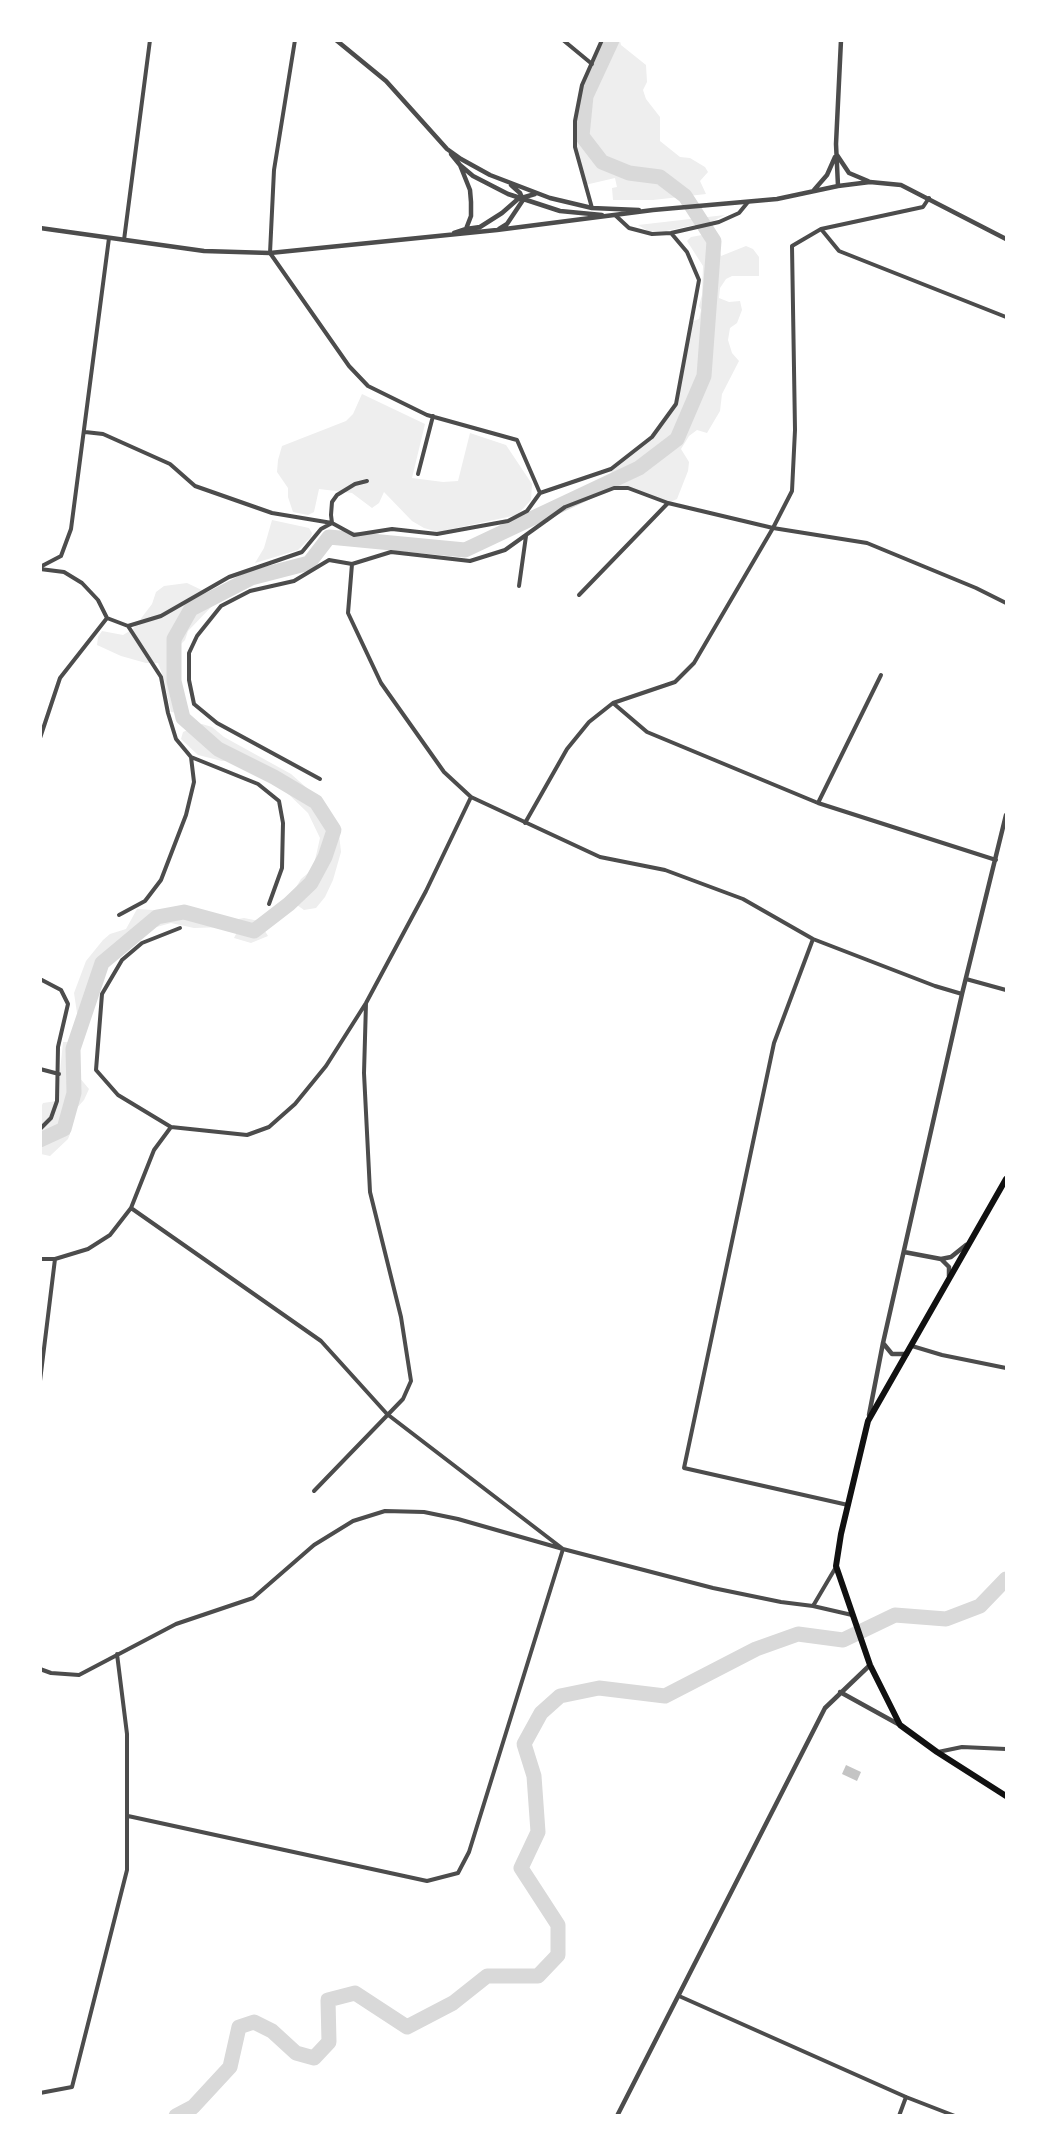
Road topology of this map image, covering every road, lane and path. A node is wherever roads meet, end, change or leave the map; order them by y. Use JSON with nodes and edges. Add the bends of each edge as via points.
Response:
{"nodes":[{"id":1,"x":150,"y":40,"type":"edge"},
{"id":2,"x":295,"y":40,"type":"edge"},
{"id":3,"x":336,"y":40,"type":"edge"},
{"id":4,"x":563,"y":40,"type":"edge"},
{"id":5,"x":602,"y":40,"type":"edge"},
{"id":6,"x":841,"y":40,"type":"edge"},
{"id":7,"x":592,"y":64,"type":"junction"},
{"id":8,"x":836,"y":155,"type":"junction"},
{"id":9,"x":460,"y":162,"type":"junction"},
{"id":10,"x":503,"y":180,"type":"junction"},
{"id":11,"x":870,"y":182,"type":"junction"},
{"id":12,"x":838,"y":186,"type":"junction"},
{"id":13,"x":813,"y":191,"type":"junction"},
{"id":14,"x":540,"y":195,"type":"junction"},
{"id":15,"x":522,"y":198,"type":"junction"},
{"id":16,"x":929,"y":198,"type":"junction"},
{"id":17,"x":748,"y":201,"type":"junction"},
{"id":18,"x":592,"y":208,"type":"junction"},
{"id":19,"x":653,"y":210,"type":"junction"},
{"id":20,"x":615,"y":215,"type":"junction"},
{"id":21,"x":40,"y":228,"type":"edge"},
{"id":22,"x":466,"y":229,"type":"junction"},
{"id":23,"x":821,"y":229,"type":"junction"},
{"id":24,"x":496,"y":230,"type":"junction"},
{"id":25,"x":671,"y":233,"type":"junction"},
{"id":26,"x":442,"y":236,"type":"junction"},
{"id":27,"x":109,"y":238,"type":"junction"},
{"id":28,"x":1006,"y":239,"type":"edge"},
{"id":29,"x":124,"y":240,"type":"junction"},
{"id":30,"x":270,"y":253,"type":"junction"},
{"id":31,"x":1006,"y":317,"type":"edge"},
{"id":32,"x":433,"y":416,"type":"junction"},
{"id":33,"x":85,"y":432,"type":"junction"},
{"id":34,"x":418,"y":474,"type":"dead end"},
{"id":35,"x":367,"y":481,"type":"dead end"},
{"id":36,"x":540,"y":493,"type":"junction"},
{"id":37,"x":668,"y":503,"type":"junction"},
{"id":38,"x":333,"y":523,"type":"junction"},
{"id":39,"x":773,"y":528,"type":"junction"},
{"id":40,"x":526,"y":535,"type":"junction"},
{"id":41,"x":352,"y":564,"type":"junction"},
{"id":42,"x":40,"y":568,"type":"edge"},
{"id":43,"x":519,"y":586,"type":"dead end"},
{"id":44,"x":579,"y":595,"type":"dead end"},
{"id":45,"x":1006,"y":603,"type":"edge"},
{"id":46,"x":107,"y":618,"type":"junction"},
{"id":47,"x":128,"y":626,"type":"junction"},
{"id":48,"x":881,"y":675,"type":"dead end"},
{"id":49,"x":613,"y":703,"type":"junction"},
{"id":50,"x":40,"y":738,"type":"edge"},
{"id":51,"x":191,"y":757,"type":"junction"},
{"id":52,"x":320,"y":779,"type":"dead end"},
{"id":53,"x":471,"y":797,"type":"junction"},
{"id":54,"x":818,"y":803,"type":"junction"},
{"id":55,"x":1006,"y":815,"type":"edge"},
{"id":56,"x":525,"y":824,"type":"junction"},
{"id":57,"x":996,"y":860,"type":"junction"},
{"id":58,"x":270,"y":904,"type":"dead end"},
{"id":59,"x":119,"y":915,"type":"dead end"},
{"id":60,"x":180,"y":928,"type":"dead end"},
{"id":61,"x":813,"y":939,"type":"junction"},
{"id":62,"x":40,"y":979,"type":"edge"},
{"id":63,"x":966,"y":979,"type":"junction"},
{"id":64,"x":1006,"y":990,"type":"edge"},
{"id":65,"x":962,"y":994,"type":"junction"},
{"id":66,"x":366,"y":1003,"type":"junction"},
{"id":67,"x":40,"y":1069,"type":"edge"},
{"id":68,"x":59,"y":1074,"type":"junction"},
{"id":69,"x":171,"y":1127,"type":"junction"},
{"id":70,"x":40,"y":1129,"type":"edge"},
{"id":71,"x":1006,"y":1179,"type":"edge"},
{"id":72,"x":130,"y":1208,"type":"junction"},
{"id":73,"x":973,"y":1238,"type":"junction"},
{"id":74,"x":904,"y":1252,"type":"junction"},
{"id":75,"x":40,"y":1259,"type":"edge"},
{"id":76,"x":55,"y":1259,"type":"junction"},
{"id":77,"x":941,"y":1259,"type":"junction"},
{"id":78,"x":945,"y":1289,"type":"junction"},
{"id":79,"x":883,"y":1343,"type":"junction"},
{"id":80,"x":912,"y":1346,"type":"junction"},
{"id":81,"x":907,"y":1354,"type":"junction"},
{"id":82,"x":1006,"y":1368,"type":"edge"},
{"id":83,"x":40,"y":1381,"type":"edge"},
{"id":84,"x":387,"y":1414,"type":"junction"},
{"id":85,"x":868,"y":1421,"type":"junction"},
{"id":86,"x":314,"y":1491,"type":"dead end"},
{"id":87,"x":849,"y":1505,"type":"junction"},
{"id":88,"x":563,"y":1550,"type":"junction"},
{"id":89,"x":836,"y":1566,"type":"junction"},
{"id":90,"x":813,"y":1606,"type":"junction"},
{"id":91,"x":853,"y":1615,"type":"junction"},
{"id":92,"x":117,"y":1654,"type":"junction"},
{"id":93,"x":870,"y":1665,"type":"junction"},
{"id":94,"x":40,"y":1669,"type":"edge"},
{"id":95,"x":840,"y":1692,"type":"junction"},
{"id":96,"x":900,"y":1725,"type":"junction"},
{"id":97,"x":1006,"y":1749,"type":"edge"},
{"id":98,"x":937,"y":1752,"type":"junction"},
{"id":99,"x":1006,"y":1796,"type":"edge"},
{"id":100,"x":128,"y":1816,"type":"junction"},
{"id":101,"x":679,"y":1996,"type":"junction"},
{"id":102,"x":40,"y":2093,"type":"edge"},
{"id":103,"x":906,"y":2097,"type":"junction"},
{"id":104,"x":617,"y":2115,"type":"edge"},
{"id":105,"x":898,"y":2115,"type":"edge"},
{"id":106,"x":955,"y":2115,"type":"edge"}],
"edges":[{"from":1,"to":29,"type":"street"},
{"from":2,"to":30,"type":"street","via":[[274,170]]},
{"from":3,"to":9,"type":"street","via":[[386,81]]},
{"from":4,"to":7,"type":"street"},
{"from":5,"to":7,"type":"street"},
{"from":6,"to":8,"type":"street"},
{"from":7,"to":18,"type":"street","via":[[582,85],[575,121],[575,147]]},
{"from":8,"to":11,"type":"street","via":[[849,173]]},
{"from":8,"to":12,"type":"street"},
{"from":8,"to":13,"type":"street","via":[[827,176]]},
{"from":9,"to":10,"type":"street"},
{"from":9,"to":15,"type":"street","via":[[488,185]]},
{"from":9,"to":22,"type":"street","via":[[470,190],[471,216]]},
{"from":10,"to":14,"type":"street"},
{"from":10,"to":15,"type":"street"},
{"from":11,"to":12,"type":"street"},
{"from":11,"to":16,"type":"street","via":[[901,185]]},
{"from":12,"to":13,"type":"street"},
{"from":13,"to":17,"type":"street"},
{"from":14,"to":15,"type":"street"},
{"from":14,"to":18,"type":"street"},
{"from":15,"to":20,"type":"street","via":[[561,211]]},
{"from":15,"to":22,"type":"street","via":[[492,220]]},
{"from":15,"to":24,"type":"street","via":[[517,212]]},
{"from":16,"to":23,"type":"street","via":[[923,207]]},
{"from":16,"to":28,"type":"street"},
{"from":17,"to":19,"type":"street"},
{"from":17,"to":25,"type":"street","via":[[740,213],[719,222]]},
{"from":18,"to":19,"type":"street"},
{"from":19,"to":20,"type":"street"},
{"from":20,"to":24,"type":"street"},
{"from":20,"to":25,"type":"street","via":[[629,228],[652,234]]},
{"from":21,"to":27,"type":"street"},
{"from":22,"to":26,"type":"street"},
{"from":23,"to":31,"type":"street","via":[[839,251]]},
{"from":23,"to":39,"type":"street","via":[[792,246],[792,491]]},
{"from":24,"to":26,"type":"street"},
{"from":25,"to":36,"type":"street","via":[[687,252],[699,280],[676,404],[652,437],[611,469]]},
{"from":26,"to":30,"type":"street"},
{"from":27,"to":29,"type":"street"},
{"from":27,"to":33,"type":"street"},
{"from":29,"to":30,"type":"street","via":[[204,251]]},
{"from":30,"to":32,"type":"street","via":[[349,366],[368,386]]},
{"from":32,"to":34,"type":"street"},
{"from":32,"to":36,"type":"street","via":[[517,440]]},
{"from":33,"to":38,"type":"street","via":[[103,434],[170,465],[195,486],[272,513]]},
{"from":33,"to":42,"type":"street","via":[[71,529],[61,556]]},
{"from":35,"to":38,"type":"street","via":[[337,495],[332,502]]},
{"from":36,"to":38,"type":"street","via":[[527,511],[508,521],[450,533],[392,528],[354,535]]},
{"from":37,"to":39,"type":"street"},
{"from":37,"to":40,"type":"street","via":[[628,488],[614,488],[565,507]]},
{"from":37,"to":44,"type":"street"},
{"from":38,"to":47,"type":"street","via":[[321,529],[302,552],[229,577],[161,616]]},
{"from":39,"to":45,"type":"street","via":[[867,543]]},
{"from":39,"to":49,"type":"street","via":[[694,663],[675,682]]},
{"from":40,"to":41,"type":"street","via":[[505,550],[470,561],[391,552]]},
{"from":40,"to":43,"type":"street"},
{"from":41,"to":52,"type":"street","via":[[329,560],[294,581],[250,591],[222,606],[197,636],[189,653],[194,704],[217,723]]},
{"from":41,"to":53,"type":"street","via":[[348,614],[381,683],[444,772]]},
{"from":42,"to":46,"type":"street","via":[[64,572],[82,583],[98,600]]},
{"from":46,"to":47,"type":"street"},
{"from":46,"to":50,"type":"street","via":[[60,678]]},
{"from":47,"to":51,"type":"street","via":[[161,677],[176,739]]},
{"from":48,"to":54,"type":"street"},
{"from":49,"to":54,"type":"street","via":[[647,732]]},
{"from":49,"to":56,"type":"street","via":[[589,722],[567,749]]},
{"from":51,"to":58,"type":"street","via":[[258,784],[279,801],[283,823],[282,868]]},
{"from":51,"to":59,"type":"street","via":[[194,782],[186,815],[161,880],[145,901]]},
{"from":53,"to":56,"type":"street"},
{"from":53,"to":66,"type":"street"},
{"from":54,"to":57,"type":"street"},
{"from":55,"to":57,"type":"street"},
{"from":56,"to":61,"type":"street","via":[[600,857],[665,870],[743,899]]},
{"from":57,"to":63,"type":"street"},
{"from":60,"to":69,"type":"street","via":[[142,943],[122,960],[102,994],[96,1070],[118,1095]]},
{"from":61,"to":65,"type":"street"},
{"from":61,"to":87,"type":"street","via":[[774,1043],[684,1468]]},
{"from":62,"to":68,"type":"street","via":[[61,990],[68,1004],[58,1047]]},
{"from":63,"to":64,"type":"street"},
{"from":63,"to":65,"type":"street"},
{"from":65,"to":74,"type":"street"},
{"from":66,"to":69,"type":"street","via":[[326,1066],[295,1104],[269,1127],[247,1135]]},
{"from":66,"to":84,"type":"street","via":[[364,1073],[370,1192],[401,1317],[411,1381],[403,1399]]},
{"from":67,"to":68,"type":"street"},
{"from":68,"to":70,"type":"street","via":[[57,1101],[51,1118]]},
{"from":69,"to":72,"type":"street","via":[[154,1150]]},
{"from":71,"to":73,"type":"main road"},
{"from":72,"to":76,"type":"street","via":[[110,1235],[88,1250]]},
{"from":72,"to":84,"type":"street","via":[[321,1341]]},
{"from":73,"to":77,"type":"street","via":[[951,1257]]},
{"from":73,"to":78,"type":"main road"},
{"from":74,"to":77,"type":"street"},
{"from":74,"to":79,"type":"street"},
{"from":75,"to":76,"type":"street"},
{"from":76,"to":83,"type":"street"},
{"from":77,"to":78,"type":"street","via":[[950,1273]]},
{"from":78,"to":80,"type":"main road"},
{"from":79,"to":81,"type":"street","via":[[892,1354]]},
{"from":79,"to":85,"type":"street"},
{"from":80,"to":81,"type":"main road"},
{"from":80,"to":82,"type":"street"},
{"from":81,"to":85,"type":"main road"},
{"from":84,"to":86,"type":"street"},
{"from":84,"to":88,"type":"street"},
{"from":85,"to":87,"type":"main road"},
{"from":87,"to":89,"type":"main road"},
{"from":88,"to":90,"type":"street","via":[[713,1588]]},
{"from":88,"to":92,"type":"street","via":[[458,1519],[385,1510],[353,1521],[314,1545],[253,1598],[176,1624]]},
{"from":88,"to":100,"type":"street","via":[[469,1852],[458,1873],[427,1881]]},
{"from":89,"to":90,"type":"street"},
{"from":89,"to":91,"type":"main road"},
{"from":90,"to":91,"type":"street"},
{"from":91,"to":93,"type":"main road"},
{"from":92,"to":94,"type":"street","via":[[79,1675]]},
{"from":92,"to":100,"type":"street","via":[[127,1734]]},
{"from":93,"to":95,"type":"street"},
{"from":93,"to":96,"type":"main road"},
{"from":95,"to":96,"type":"street"},
{"from":95,"to":101,"type":"street","via":[[825,1708],[802,1749]]},
{"from":96,"to":98,"type":"main road"},
{"from":97,"to":98,"type":"street","via":[[962,1747]]},
{"from":98,"to":99,"type":"main road"},
{"from":100,"to":102,"type":"street","via":[[127,1870],[72,2087]]},
{"from":101,"to":103,"type":"street"},
{"from":101,"to":104,"type":"street"},
{"from":103,"to":105,"type":"street"},
{"from":103,"to":106,"type":"street"}]}
